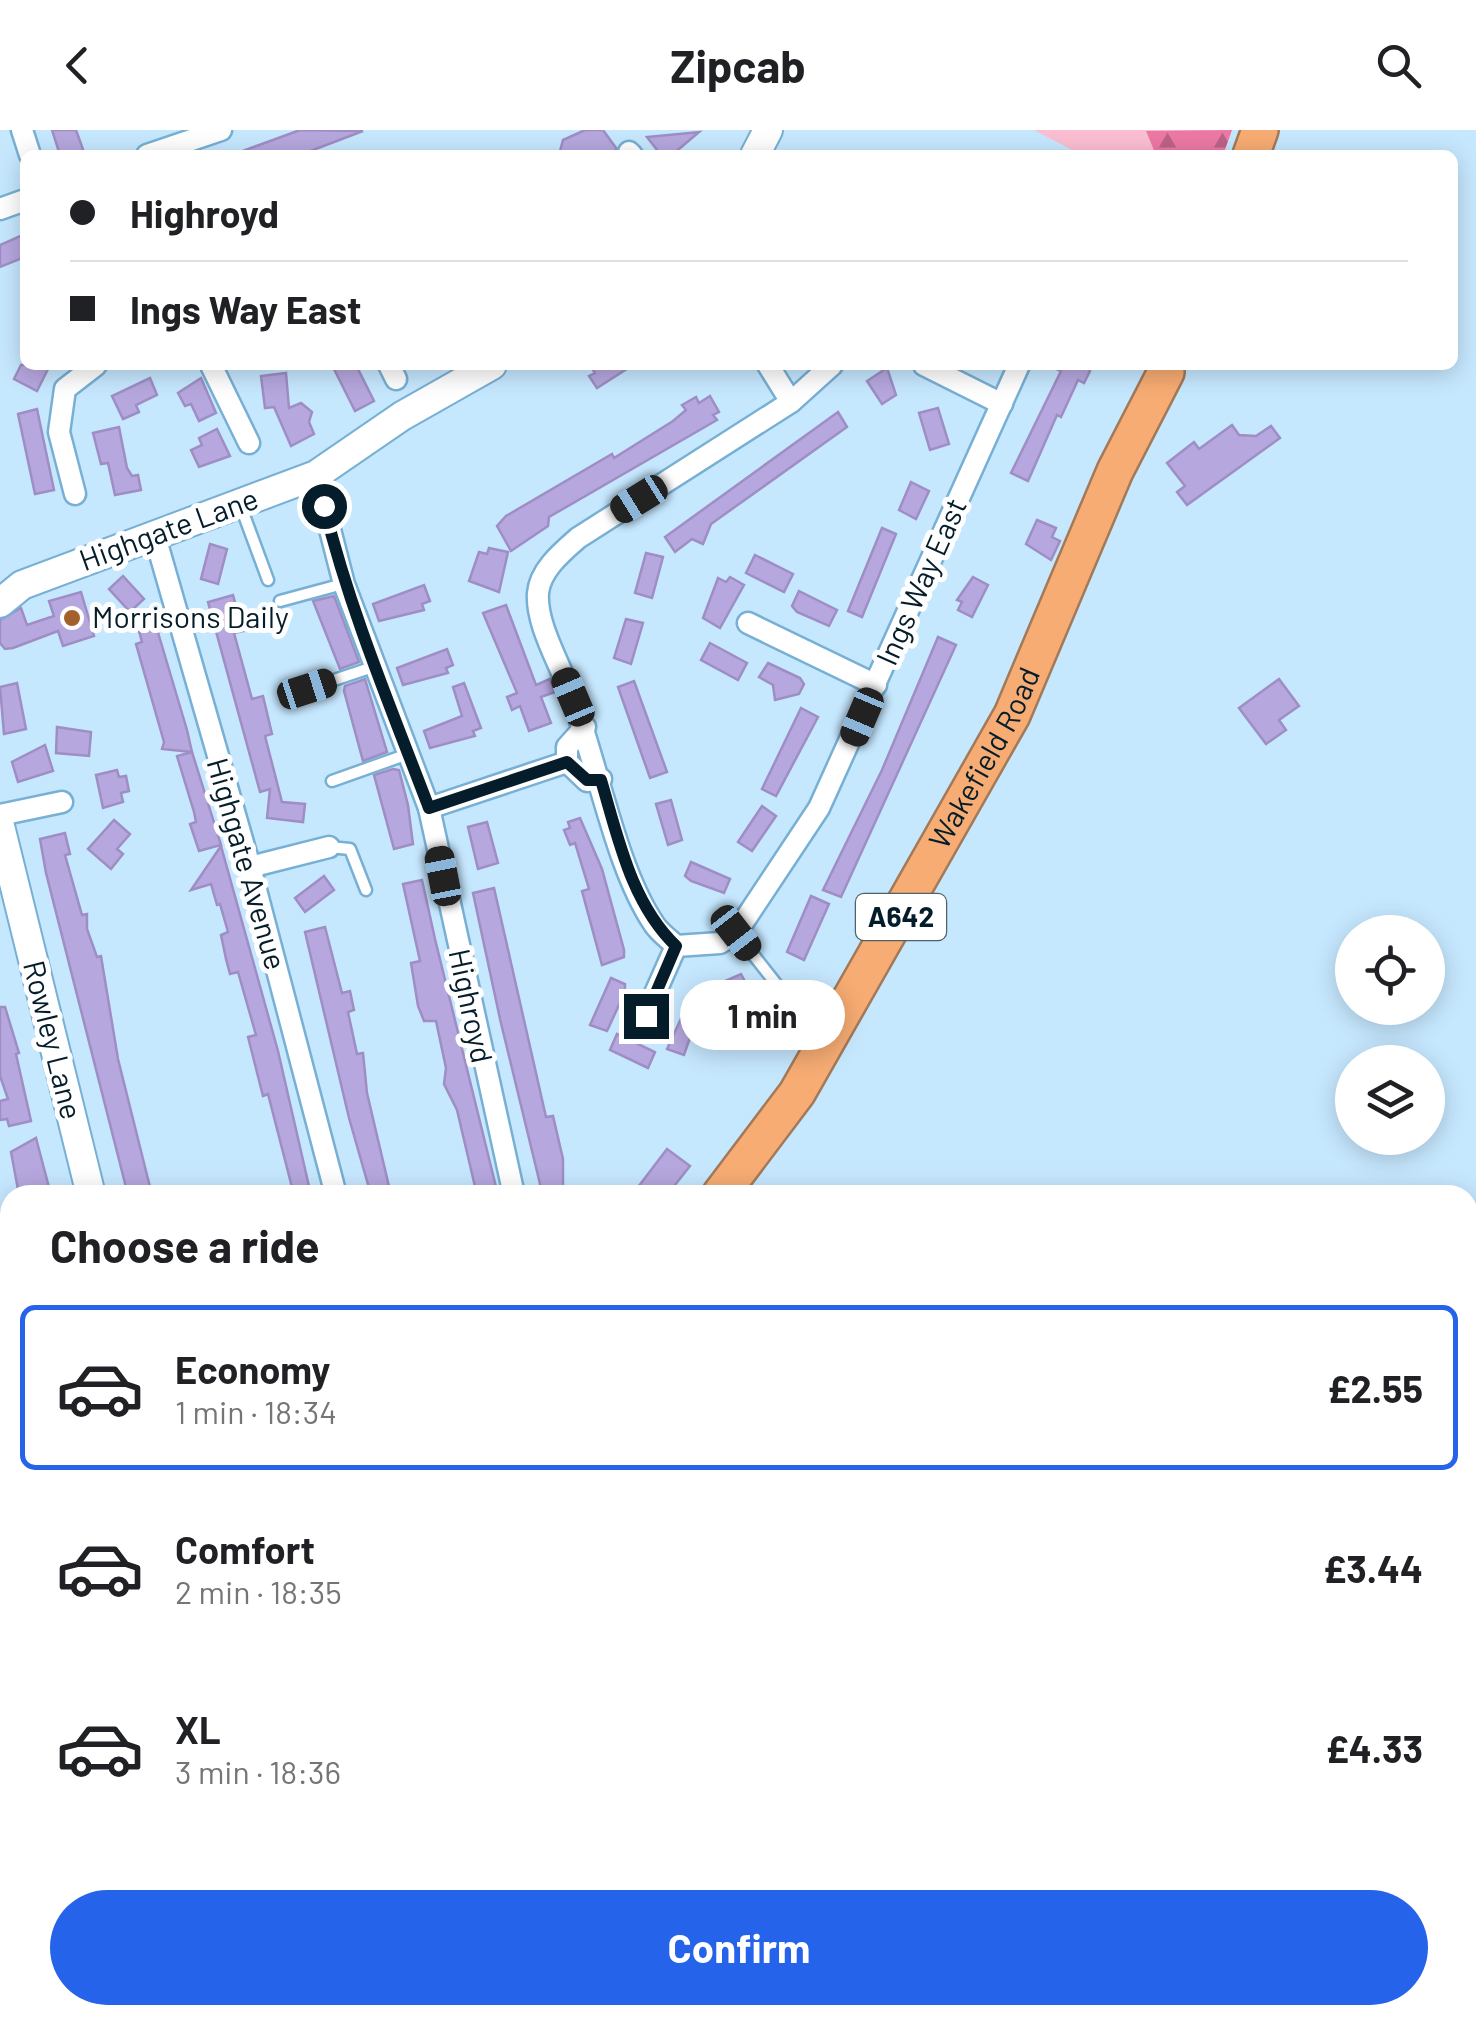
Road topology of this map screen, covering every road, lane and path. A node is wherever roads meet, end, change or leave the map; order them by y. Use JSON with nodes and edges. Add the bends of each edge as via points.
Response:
{"nodes":[{"id":1,"x":220,"y":130,"type":"edge"},
{"id":2,"x":198,"y":134,"type":"edge"},
{"id":3,"x":158,"y":150,"type":"edge"},
{"id":4,"x":89,"y":370,"type":"edge"},
{"id":5,"x":213,"y":370,"type":"edge"},
{"id":6,"x":483,"y":370,"type":"edge"},
{"id":7,"x":771,"y":370,"type":"edge"},
{"id":8,"x":826,"y":370,"type":"edge"},
{"id":9,"x":934,"y":370,"type":"edge"},
{"id":10,"x":1016,"y":370,"type":"edge"},
{"id":11,"x":1166,"y":370,"type":"edge"},
{"id":12,"x":791,"y":402,"type":"junction"},
{"id":13,"x":1002,"y":404,"type":"junction"},
{"id":14,"x":249,"y":443,"type":"dead end"},
{"id":15,"x":316,"y":475,"type":"junction"},
{"id":16,"x":75,"y":494,"type":"dead end"},
{"id":17,"x":241,"y":506,"type":"junction"},
{"id":18,"x":154,"y":533,"type":"junction"},
{"id":19,"x":268,"y":580,"type":"dead end"},
{"id":20,"x":344,"y":584,"type":"junction"},
{"id":21,"x":280,"y":601,"type":"dead end"},
{"id":22,"x":0,"y":603,"type":"edge"},
{"id":23,"x":748,"y":623,"type":"dead end"},
{"id":24,"x":373,"y":668,"type":"junction"},
{"id":25,"x":876,"y":686,"type":"junction"},
{"id":26,"x":307,"y":689,"type":"dead end"},
{"id":27,"x":585,"y":727,"type":"junction"},
{"id":28,"x":409,"y":754,"type":"junction"},
{"id":29,"x":567,"y":762,"type":"junction"},
{"id":30,"x":601,"y":780,"type":"junction"},
{"id":31,"x":332,"y":782,"type":"dead end"},
{"id":32,"x":62,"y":802,"type":"dead end"},
{"id":33,"x":429,"y":808,"type":"junction"},
{"id":34,"x":0,"y":815,"type":"edge"},
{"id":35,"x":0,"y":826,"type":"edge"},
{"id":36,"x":328,"y":847,"type":"joint"},
{"id":37,"x":250,"y":868,"type":"junction"},
{"id":38,"x":366,"y":890,"type":"dead end"},
{"id":39,"x":736,"y":933,"type":"junction"},
{"id":40,"x":676,"y":946,"type":"junction"},
{"id":41,"x":785,"y":995,"type":"dead end"},
{"id":42,"x":646,"y":1016,"type":"dead end"},
{"id":43,"x":89,"y":1185,"type":"edge"},
{"id":44,"x":333,"y":1185,"type":"edge"},
{"id":45,"x":512,"y":1185,"type":"edge"},
{"id":46,"x":728,"y":1185,"type":"edge"}],
"edges":[{"from":1,"to":2,"type":"street"},
{"from":2,"to":3,"type":"street"},
{"from":4,"to":16,"type":"street","via":[[64,389],[59,432]]},
{"from":5,"to":14,"type":"street"},
{"from":6,"to":15,"type":"street","name":"Highgate Lane"},
{"from":7,"to":12,"type":"street"},
{"from":8,"to":12,"type":"street"},
{"from":9,"to":13,"type":"street"},
{"from":10,"to":13,"type":"street","name":"Ings Way East"},
{"from":11,"to":46,"type":"highway","name":"Wakefield Road","number":"A642","via":[[1115,471],[1012,716],[797,1093]]},
{"from":12,"to":27,"type":"street","via":[[578,538],[547,572],[538,596],[548,638]]},
{"from":13,"to":25,"type":"street","name":"Ings Way East"},
{"from":15,"to":17,"type":"street","name":"Highgate Lane"},
{"from":15,"to":20,"type":"street","name":"Highroyd"},
{"from":17,"to":18,"type":"street","name":"Highgate Lane"},
{"from":17,"to":19,"type":"lane"},
{"from":18,"to":22,"type":"street","name":"Highgate Lane","via":[[22,584]]},
{"from":18,"to":37,"type":"street","name":"Highgate Avenue"},
{"from":20,"to":21,"type":"lane"},
{"from":20,"to":24,"type":"street","name":"Highroyd"},
{"from":23,"to":25,"type":"street"},
{"from":24,"to":26,"type":"lane"},
{"from":24,"to":28,"type":"street","name":"Highroyd"},
{"from":25,"to":39,"type":"street","name":"Ings Way East","via":[[819,808]]},
{"from":27,"to":29,"type":"street","via":[[567,747]]},
{"from":27,"to":30,"type":"street"},
{"from":28,"to":31,"type":"lane"},
{"from":28,"to":33,"type":"street","name":"Highroyd"},
{"from":29,"to":30,"type":"street","via":[[587,780]]},
{"from":29,"to":33,"type":"street"},
{"from":30,"to":40,"type":"street","via":[[624,858],[654,925]]},
{"from":32,"to":34,"type":"street"},
{"from":33,"to":45,"type":"street","name":"Highroyd"},
{"from":35,"to":43,"type":"street","name":"Rowley Lane"},
{"from":36,"to":37,"type":"street"},
{"from":36,"to":38,"type":"lane","via":[[350,849]]},
{"from":37,"to":44,"type":"street","name":"Highgate Avenue"},
{"from":39,"to":40,"type":"street","via":[[720,944]]},
{"from":39,"to":41,"type":"lane"},
{"from":40,"to":42,"type":"street"}]}
